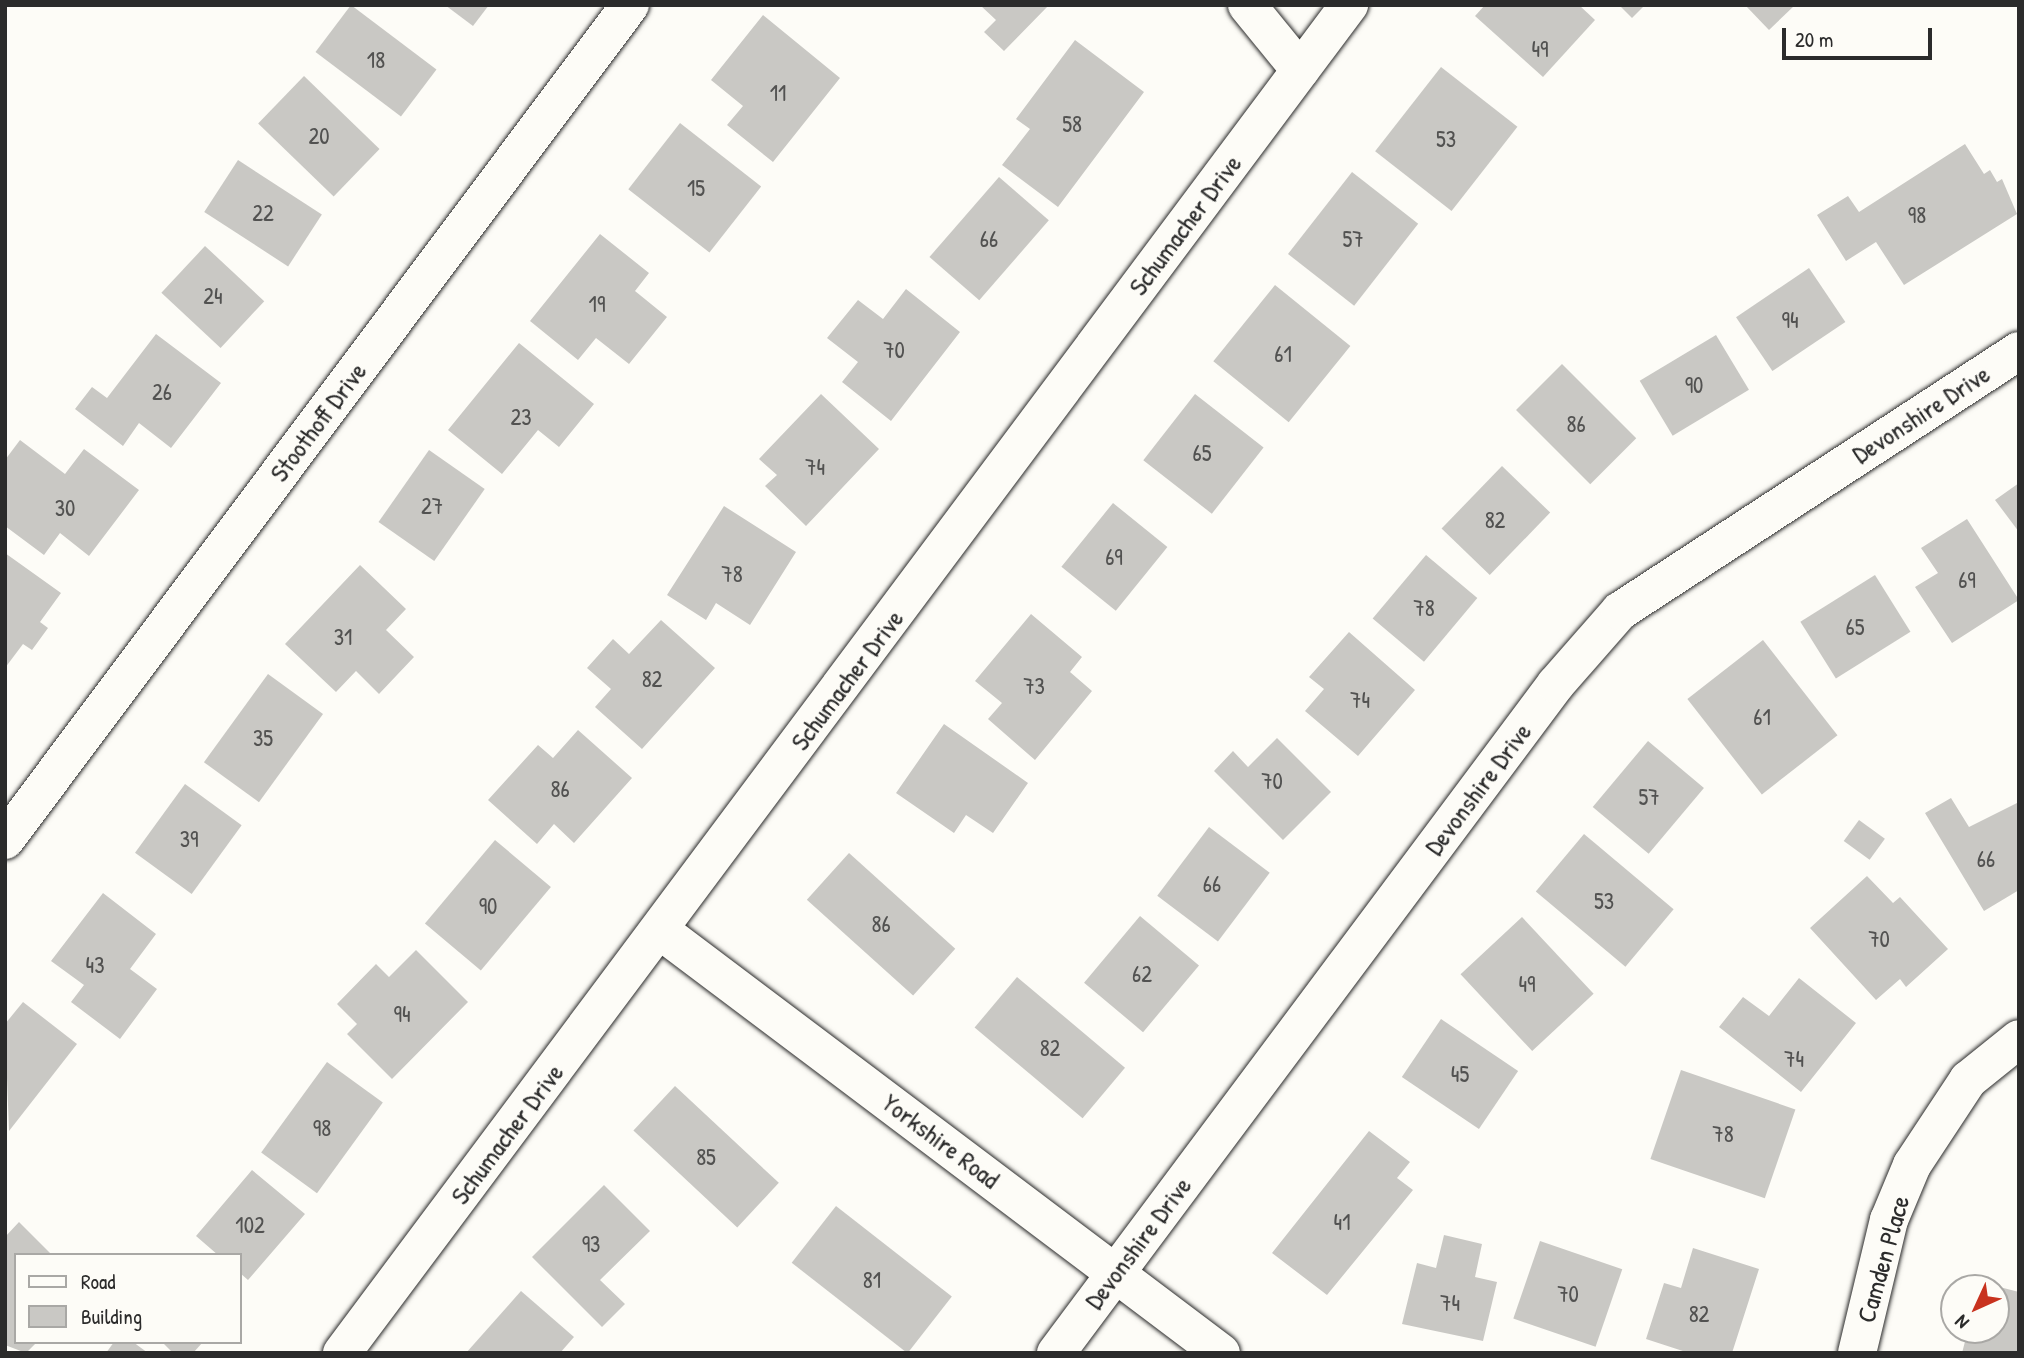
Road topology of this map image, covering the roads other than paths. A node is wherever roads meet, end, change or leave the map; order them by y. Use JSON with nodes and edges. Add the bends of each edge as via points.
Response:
{"nodes":[{"id":1,"x":630,"y":5,"type":"edge"},
{"id":2,"x":1247,"y":5,"type":"edge"},
{"id":3,"x":1349,"y":5,"type":"edge"},
{"id":4,"x":1300,"y":69,"type":"junction"},
{"id":5,"x":2019,"y":351,"type":"edge"},
{"id":6,"x":5,"y":840,"type":"edge"},
{"id":7,"x":661,"y":931,"type":"junction"},
{"id":8,"x":2019,"y":1039,"type":"edge"},
{"id":9,"x":1116,"y":1273,"type":"junction"},
{"id":10,"x":342,"y":1353,"type":"edge"},
{"id":11,"x":1056,"y":1353,"type":"edge"},
{"id":12,"x":1221,"y":1353,"type":"edge"},
{"id":13,"x":1857,"y":1353,"type":"edge"}],
"edges":[{"from":1,"to":6,"type":"street","name":"Stoothoff Drive"},
{"from":2,"to":4,"type":"street"},
{"from":3,"to":4,"type":"street","name":"Schumacher Drive"},
{"from":4,"to":7,"type":"street","name":"Schumacher Drive"},
{"from":5,"to":9,"type":"street","name":"Devonshire Drive","via":[[1619,611],[1556,684]]},
{"from":7,"to":9,"type":"street","name":"Yorkshire Road"},
{"from":7,"to":10,"type":"street","name":"Schumacher Drive"},
{"from":8,"to":13,"type":"street","name":"Camden Place","via":[[1968,1080],[1912,1165],[1889,1220]]},
{"from":9,"to":11,"type":"street","name":"Devonshire Drive"},
{"from":9,"to":12,"type":"street","name":"Yorkshire Road"}]}
